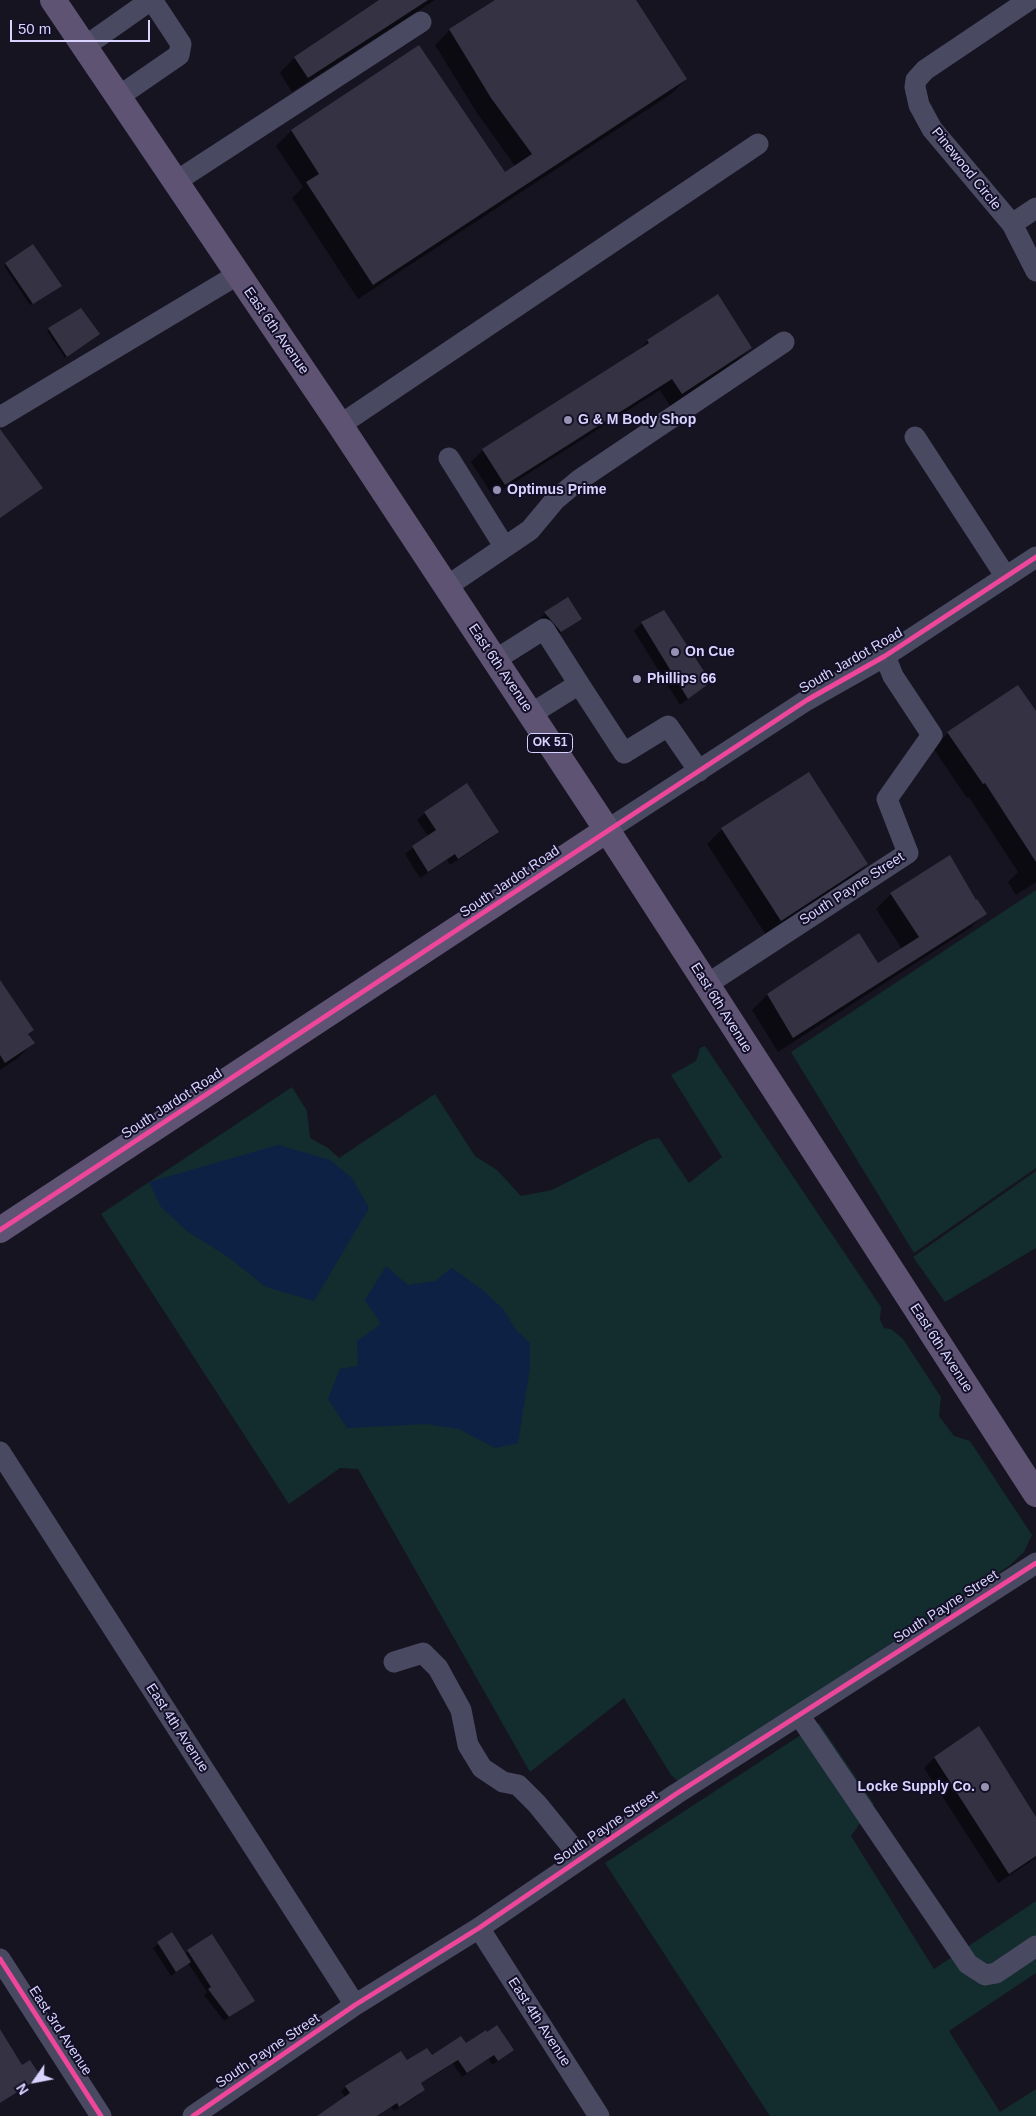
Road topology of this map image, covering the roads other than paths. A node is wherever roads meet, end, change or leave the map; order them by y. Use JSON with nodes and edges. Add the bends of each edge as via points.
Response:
{"nodes":[{"id":1,"x":152,"y":0,"type":"edge"},
{"id":2,"x":1029,"y":0,"type":"edge"},
{"id":3,"x":56,"y":1,"type":"edge"},
{"id":4,"x":421,"y":22,"type":"dead end"},
{"id":5,"x":84,"y":46,"type":"junction"},
{"id":6,"x":118,"y":97,"type":"junction"},
{"id":7,"x":758,"y":144,"type":"dead end"},
{"id":8,"x":175,"y":182,"type":"junction"},
{"id":9,"x":1036,"y":208,"type":"edge"},
{"id":10,"x":1012,"y":224,"type":"junction"},
{"id":11,"x":1036,"y":271,"type":"edge"},
{"id":12,"x":237,"y":275,"type":"junction"},
{"id":13,"x":784,"y":342,"type":"dead end"},
{"id":14,"x":0,"y":417,"type":"edge"},
{"id":15,"x":340,"y":425,"type":"junction"},
{"id":16,"x":915,"y":437,"type":"dead end"},
{"id":17,"x":449,"y":458,"type":"dead end"},
{"id":18,"x":504,"y":546,"type":"junction"},
{"id":19,"x":1036,"y":557,"type":"edge"},
{"id":20,"x":1006,"y":577,"type":"junction"},
{"id":21,"x":446,"y":587,"type":"junction"},
{"id":22,"x":885,"y":656,"type":"junction"},
{"id":23,"x":495,"y":660,"type":"junction"},
{"id":24,"x":579,"y":684,"type":"junction"},
{"id":25,"x":531,"y":714,"type":"junction"},
{"id":26,"x":699,"y":771,"type":"junction"},
{"id":27,"x":607,"y":830,"type":"junction"},
{"id":28,"x":706,"y":985,"type":"junction"},
{"id":29,"x":0,"y":1230,"type":"edge"},
{"id":30,"x":0,"y":1452,"type":"edge"},
{"id":31,"x":1036,"y":1494,"type":"edge"},
{"id":32,"x":1036,"y":1563,"type":"edge"},
{"id":33,"x":394,"y":1662,"type":"dead end"},
{"id":34,"x":799,"y":1715,"type":"junction"},
{"id":35,"x":581,"y":1858,"type":"junction"},
{"id":36,"x":479,"y":1928,"type":"junction"},
{"id":37,"x":1036,"y":1946,"type":"edge"},
{"id":38,"x":0,"y":1959,"type":"edge"},
{"id":39,"x":355,"y":2004,"type":"junction"},
{"id":40,"x":101,"y":2116,"type":"edge"},
{"id":41,"x":193,"y":2116,"type":"edge"},
{"id":42,"x":599,"y":2116,"type":"edge"}],
"edges":[{"from":1,"to":5,"type":"street"},
{"from":1,"to":6,"type":"street","via":[[180,44],[179,55]]},
{"from":2,"to":10,"type":"street","name":"Pinewood Circle","via":[[926,70],[916,80],[915,87],[919,105],[932,129]]},
{"from":3,"to":5,"type":"main road","name":"East 6th Avenue","number":"OK 51"},
{"from":4,"to":8,"type":"street"},
{"from":5,"to":6,"type":"main road","name":"East 6th Avenue","number":"OK 51"},
{"from":6,"to":8,"type":"main road","name":"East 6th Avenue","number":"OK 51"},
{"from":7,"to":15,"type":"street"},
{"from":8,"to":12,"type":"main road","name":"East 6th Avenue","number":"OK 51"},
{"from":9,"to":10,"type":"street"},
{"from":10,"to":11,"type":"street","name":"Pinewood Circle"},
{"from":12,"to":14,"type":"street"},
{"from":12,"to":15,"type":"main road","name":"East 6th Avenue","number":"OK 51"},
{"from":13,"to":18,"type":"street","via":[[579,480],[555,500],[530,530]]},
{"from":15,"to":21,"type":"main road","name":"East 6th Avenue","number":"OK 51"},
{"from":16,"to":20,"type":"street"},
{"from":17,"to":18,"type":"street"},
{"from":18,"to":21,"type":"street"},
{"from":19,"to":20,"type":"street","name":"South Jardot Road"},
{"from":20,"to":22,"type":"street","name":"South Jardot Road"},
{"from":21,"to":23,"type":"main road","name":"East 6th Avenue","number":"OK 51"},
{"from":22,"to":26,"type":"street","name":"South Jardot Road","via":[[807,700]]},
{"from":22,"to":28,"type":"street","name":"South Payne Street","via":[[893,676],[932,735],[887,799],[908,853]]},
{"from":23,"to":24,"type":"street","via":[[544,629]]},
{"from":23,"to":25,"type":"main road","name":"East 6th Avenue","number":"OK 51"},
{"from":24,"to":25,"type":"street"},
{"from":24,"to":26,"type":"street","via":[[624,753],[668,726]]},
{"from":25,"to":27,"type":"main road","name":"East 6th Avenue","number":"OK 51"},
{"from":26,"to":27,"type":"street","name":"South Jardot Road"},
{"from":27,"to":28,"type":"main road","name":"East 6th Avenue","number":"OK 51"},
{"from":27,"to":29,"type":"main road","name":"South Jardot Road"},
{"from":28,"to":31,"type":"main road","name":"East 6th Avenue","number":"OK 51"},
{"from":30,"to":39,"type":"street","name":"East 4th Avenue"},
{"from":32,"to":34,"type":"street","name":"South Payne Street"},
{"from":33,"to":35,"type":"street","via":[[422,1653],[438,1668],[462,1710],[468,1745],[482,1768],[503,1782],[518,1785]]},
{"from":34,"to":35,"type":"street","name":"South Payne Street"},
{"from":34,"to":37,"type":"street","via":[[968,1964],[985,1974],[996,1973]]},
{"from":35,"to":36,"type":"street","name":"South Payne Street"},
{"from":36,"to":39,"type":"street","name":"South Payne Street"},
{"from":36,"to":42,"type":"street","name":"East 4th Avenue"},
{"from":38,"to":40,"type":"street","name":"East 3rd Avenue"},
{"from":39,"to":41,"type":"street","name":"South Payne Street"}]}
